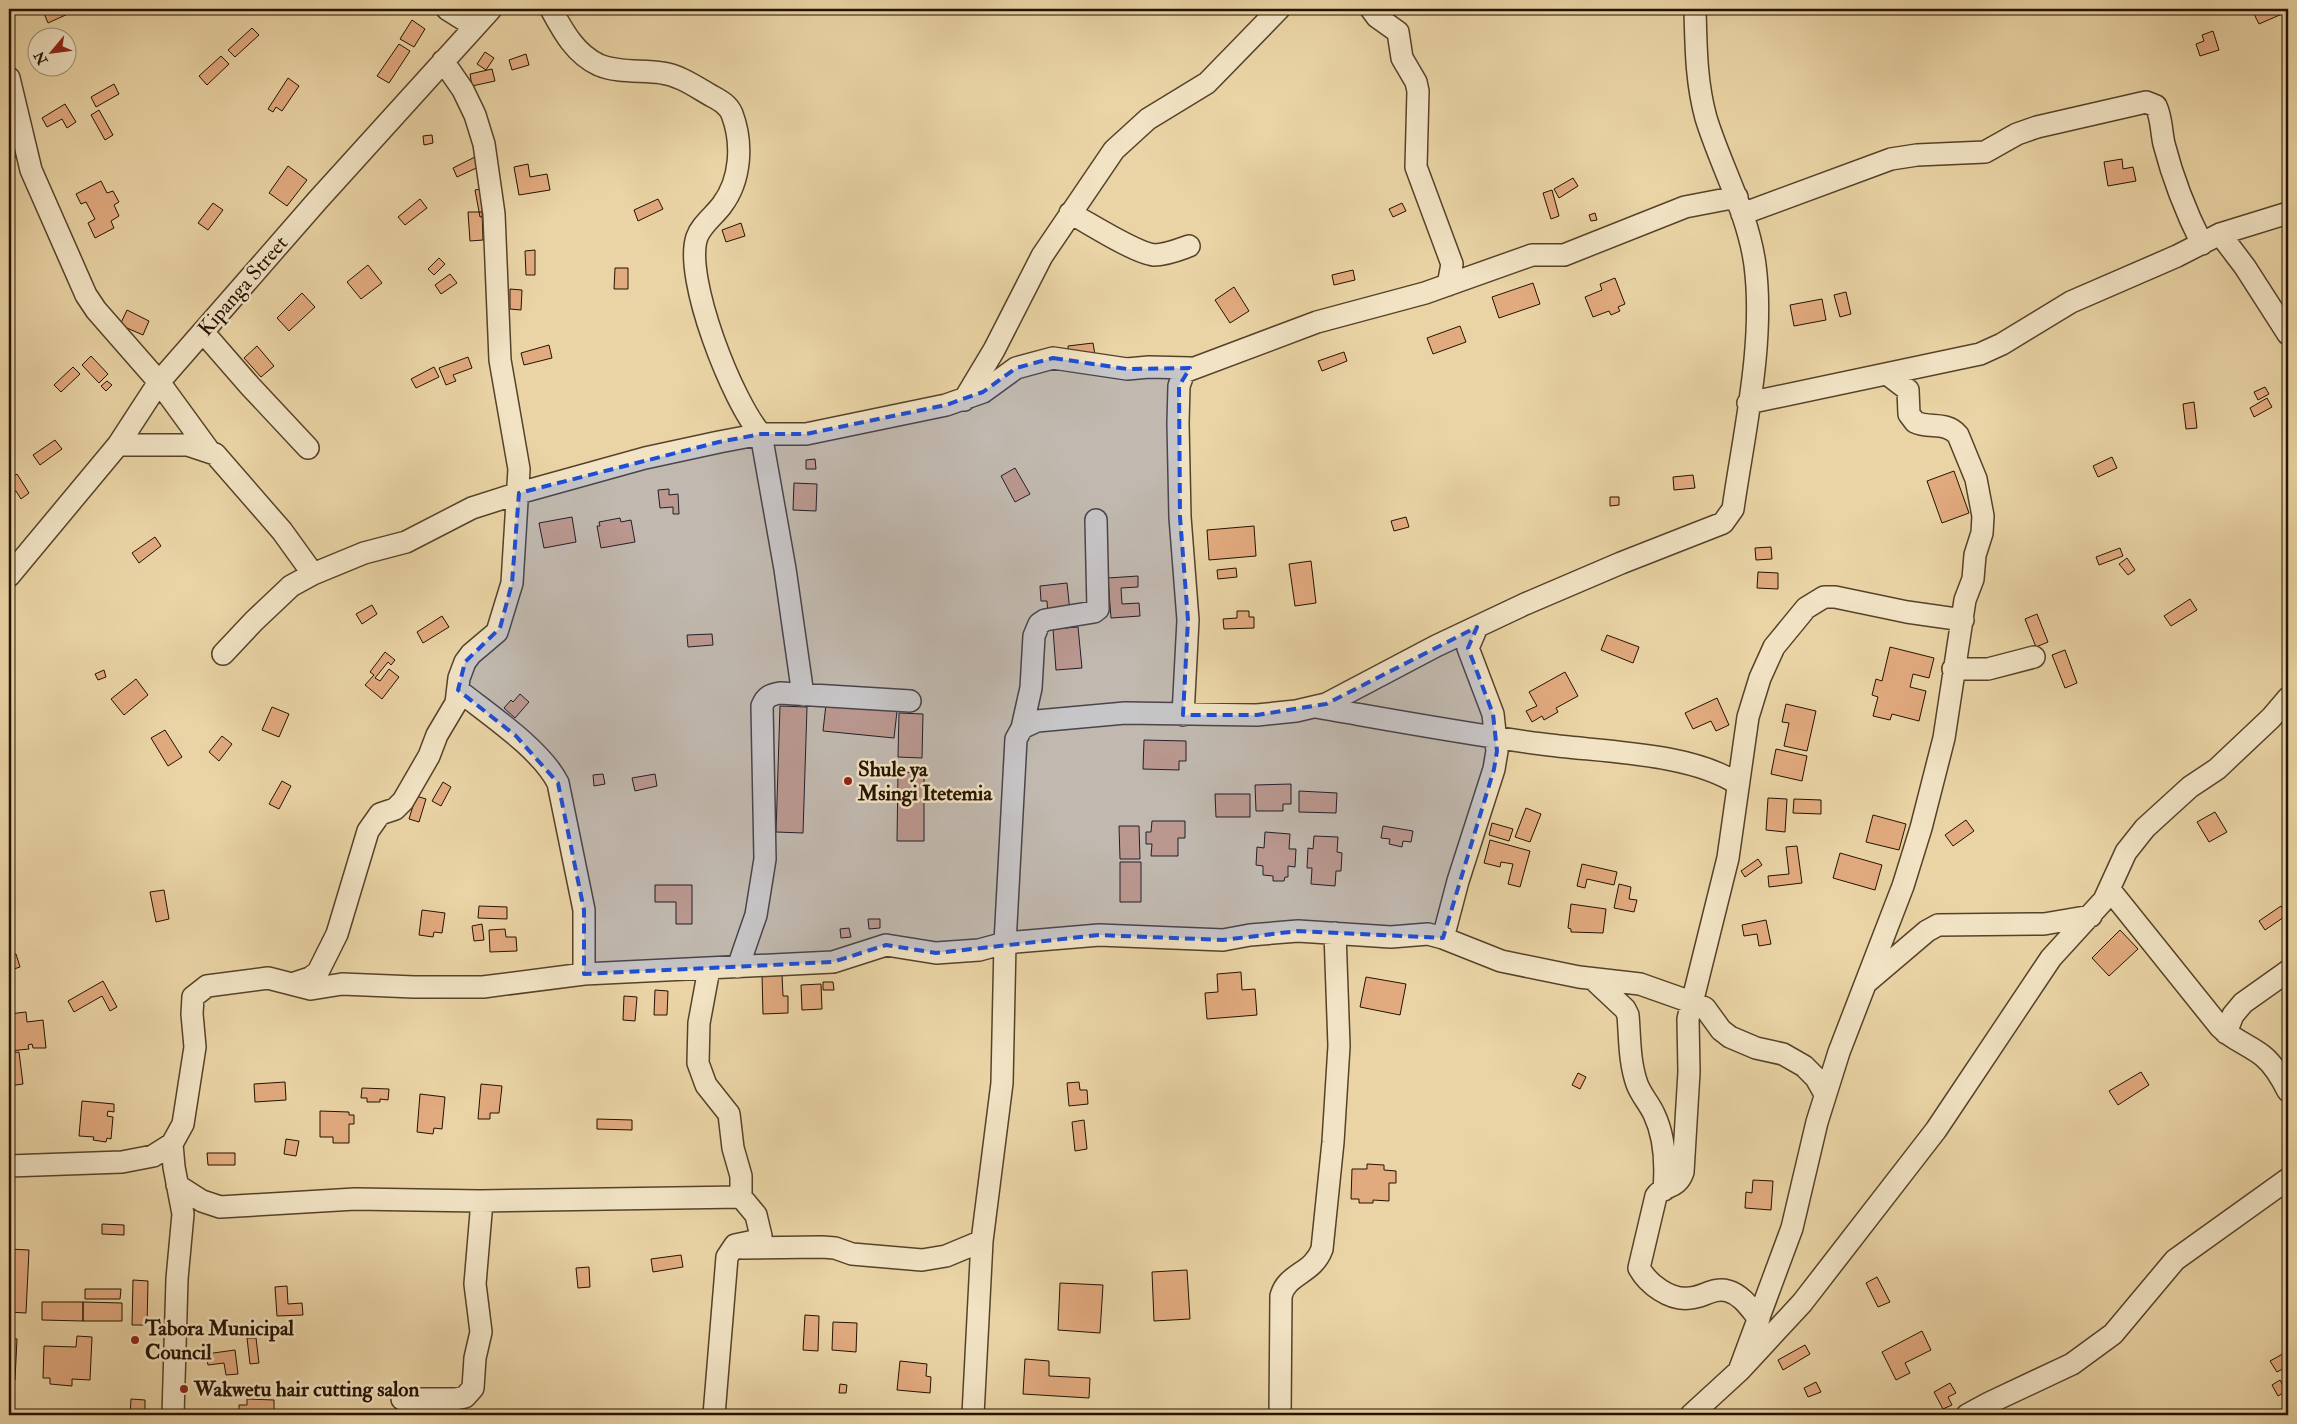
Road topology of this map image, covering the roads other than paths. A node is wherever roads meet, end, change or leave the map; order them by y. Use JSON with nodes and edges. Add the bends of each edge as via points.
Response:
{"nodes":[{"id":1,"x":447,"y":9,"type":"edge"},
{"id":2,"x":491,"y":9,"type":"edge"},
{"id":3,"x":551,"y":9,"type":"edge"},
{"id":4,"x":1279,"y":9,"type":"edge"},
{"id":5,"x":1371,"y":9,"type":"edge"},
{"id":6,"x":1695,"y":9,"type":"edge"},
{"id":7,"x":474,"y":26,"type":"junction"},
{"id":8,"x":443,"y":61,"type":"junction"},
{"id":9,"x":10,"y":84,"type":"edge"},
{"id":10,"x":1740,"y":205,"type":"junction"},
{"id":11,"x":1070,"y":213,"type":"junction"},
{"id":12,"x":2288,"y":213,"type":"edge"},
{"id":13,"x":2211,"y":239,"type":"junction"},
{"id":14,"x":1189,"y":246,"type":"dead end"},
{"id":15,"x":1448,"y":285,"type":"junction"},
{"id":16,"x":203,"y":332,"type":"junction"},
{"id":17,"x":2288,"y":334,"type":"edge"},
{"id":18,"x":1190,"y":368,"type":"junction"},
{"id":19,"x":1887,"y":374,"type":"junction"},
{"id":20,"x":159,"y":382,"type":"junction"},
{"id":21,"x":964,"y":400,"type":"junction"},
{"id":22,"x":1748,"y":402,"type":"junction"},
{"id":23,"x":762,"y":434,"type":"junction"},
{"id":24,"x":118,"y":445,"type":"junction"},
{"id":25,"x":308,"y":448,"type":"dead end"},
{"id":26,"x":210,"y":452,"type":"junction"},
{"id":27,"x":519,"y":494,"type":"junction"},
{"id":28,"x":1096,"y":520,"type":"dead end"},
{"id":29,"x":314,"y":574,"type":"junction"},
{"id":30,"x":9,"y":576,"type":"edge"},
{"id":31,"x":1963,"y":620,"type":"junction"},
{"id":32,"x":1477,"y":627,"type":"junction"},
{"id":33,"x":223,"y":654,"type":"dead end"},
{"id":34,"x":2034,"y":657,"type":"dead end"},
{"id":35,"x":1953,"y":668,"type":"junction"},
{"id":36,"x":458,"y":690,"type":"junction"},
{"id":37,"x":803,"y":694,"type":"junction"},
{"id":38,"x":2288,"y":698,"type":"edge"},
{"id":39,"x":910,"y":701,"type":"dead end"},
{"id":40,"x":1316,"y":706,"type":"junction"},
{"id":41,"x":1183,"y":715,"type":"junction"},
{"id":42,"x":1022,"y":728,"type":"junction"},
{"id":43,"x":1496,"y":737,"type":"junction"},
{"id":44,"x":1738,"y":784,"type":"junction"},
{"id":45,"x":2110,"y":890,"type":"junction"},
{"id":46,"x":2091,"y":916,"type":"junction"},
{"id":47,"x":1335,"y":933,"type":"junction"},
{"id":48,"x":1443,"y":938,"type":"junction"},
{"id":49,"x":1004,"y":943,"type":"junction"},
{"id":50,"x":738,"y":967,"type":"junction"},
{"id":51,"x":710,"y":969,"type":"junction"},
{"id":52,"x":2288,"y":971,"type":"edge"},
{"id":53,"x":584,"y":974,"type":"junction"},
{"id":54,"x":1593,"y":979,"type":"junction"},
{"id":55,"x":292,"y":984,"type":"junction"},
{"id":56,"x":1864,"y":984,"type":"junction"},
{"id":57,"x":1691,"y":1002,"type":"junction"},
{"id":58,"x":2226,"y":1033,"type":"junction"},
{"id":59,"x":2288,"y":1092,"type":"edge"},
{"id":60,"x":1826,"y":1094,"type":"junction"},
{"id":61,"x":172,"y":1144,"type":"junction"},
{"id":62,"x":9,"y":1166,"type":"edge"},
{"id":63,"x":2288,"y":1178,"type":"edge"},
{"id":64,"x":177,"y":1185,"type":"junction"},
{"id":65,"x":1664,"y":1190,"type":"junction"},
{"id":66,"x":741,"y":1197,"type":"junction"},
{"id":67,"x":482,"y":1201,"type":"junction"},
{"id":68,"x":982,"y":1241,"type":"junction"},
{"id":69,"x":731,"y":1248,"type":"junction"},
{"id":70,"x":1759,"y":1319,"type":"junction"},
{"id":71,"x":1739,"y":1371,"type":"junction"},
{"id":72,"x":402,"y":1400,"type":"dead end"},
{"id":73,"x":173,"y":1415,"type":"edge"},
{"id":74,"x":714,"y":1415,"type":"edge"},
{"id":75,"x":973,"y":1415,"type":"edge"},
{"id":76,"x":1280,"y":1415,"type":"edge"},
{"id":77,"x":1691,"y":1415,"type":"edge"},
{"id":78,"x":1967,"y":1415,"type":"edge"}],
"edges":[{"from":1,"to":7,"type":"street"},
{"from":2,"to":7,"type":"street","name":"Kipanga Street"},
{"from":3,"to":23,"type":"street","via":[[568,39],[590,60],[617,69],[672,75],[725,104],[731,112],[738,143],[735,176],[724,203],[696,238],[695,270],[720,356],[748,417]]},
{"from":4,"to":11,"type":"street","via":[[1207,83],[1148,119],[1114,150]]},
{"from":5,"to":15,"type":"street","via":[[1398,32],[1402,58],[1416,82],[1416,167],[1452,264]]},
{"from":6,"to":10,"type":"street","via":[[1702,102]]},
{"from":7,"to":8,"type":"street","name":"Kipanga Street"},
{"from":8,"to":16,"type":"street","name":"Kipanga Street"},
{"from":8,"to":27,"type":"street","via":[[475,114],[484,144],[494,214],[500,360],[519,469]]},
{"from":9,"to":20,"type":"street","via":[[31,170],[86,294],[96,310]]},
{"from":10,"to":13,"type":"street","via":[[1891,159],[1984,152],[2037,127],[2146,102],[2156,106],[2158,111],[2180,196]]},
{"from":10,"to":15,"type":"street","via":[[1685,207],[1564,255],[1532,255]]},
{"from":10,"to":22,"type":"street","via":[[1756,280],[1756,358]]},
{"from":11,"to":14,"type":"street","via":[[1152,255]]},
{"from":11,"to":21,"type":"street","via":[[1042,256],[994,350]]},
{"from":12,"to":13,"type":"street"},
{"from":13,"to":17,"type":"street","via":[[2245,267]]},
{"from":13,"to":19,"type":"street","via":[[2071,302],[1991,350]]},
{"from":15,"to":18,"type":"street","via":[[1317,322]]},
{"from":16,"to":20,"type":"street","name":"Kipanga Street"},
{"from":16,"to":25,"type":"street"},
{"from":18,"to":21,"type":"street","via":[[1149,366],[1127,369],[1052,358],[1016,368],[983,392]]},
{"from":18,"to":41,"type":"street","via":[[1184,372],[1179,386],[1180,517],[1188,620]]},
{"from":19,"to":22,"type":"street"},
{"from":19,"to":31,"type":"street","via":[[1908,390],[1909,414],[1915,422],[1953,429],[1976,479],[1983,516],[1982,533]]},
{"from":20,"to":24,"type":"street","name":"Kipanga Street"},
{"from":20,"to":26,"type":"street"},
{"from":21,"to":23,"type":"street","via":[[806,434]]},
{"from":22,"to":32,"type":"street","via":[[1733,510],[1723,523],[1549,593]]},
{"from":23,"to":27,"type":"street","via":[[645,458]]},
{"from":23,"to":37,"type":"street","via":[[786,569]]},
{"from":24,"to":26,"type":"street","via":[[188,445]]},
{"from":24,"to":30,"type":"street","name":"Kipanga Street"},
{"from":26,"to":29,"type":"street","via":[[221,460],[282,531]]},
{"from":27,"to":29,"type":"street","via":[[472,508],[406,542],[364,553]]},
{"from":27,"to":36,"type":"street","via":[[512,583],[500,628],[465,662]]},
{"from":28,"to":42,"type":"street","via":[[1098,609],[1039,624],[1034,636],[1031,688]]},
{"from":29,"to":33,"type":"street","via":[[291,586]]},
{"from":31,"to":35,"type":"street"},
{"from":31,"to":44,"type":"street","via":[[1835,597],[1813,602],[1774,647],[1760,678],[1748,717]]},
{"from":32,"to":40,"type":"street","via":[[1334,700]]},
{"from":32,"to":43,"type":"street","via":[[1468,648],[1493,714]]},
{"from":34,"to":35,"type":"street","via":[[1988,669]]},
{"from":35,"to":56,"type":"street","via":[[1944,738],[1921,828],[1903,886]]},
{"from":36,"to":53,"type":"street","via":[[516,736],[558,782],[584,910]]},
{"from":36,"to":55,"type":"street","via":[[456,703],[403,801],[380,814],[368,831],[337,934],[318,972]]},
{"from":37,"to":39,"type":"street"},
{"from":37,"to":50,"type":"street","via":[[769,696],[762,706],[765,859],[756,916]]},
{"from":38,"to":45,"type":"street","via":[[2217,769],[2190,787],[2145,828],[2122,858]]},
{"from":40,"to":41,"type":"street","via":[[1257,714]]},
{"from":40,"to":43,"type":"street"},
{"from":41,"to":42,"type":"street","via":[[1125,713],[1037,721]]},
{"from":42,"to":49,"type":"street","via":[[1016,739]]},
{"from":43,"to":44,"type":"street","via":[[1634,754],[1709,768]]},
{"from":43,"to":48,"type":"street","via":[[1494,769]]},
{"from":44,"to":57,"type":"street","via":[[1728,858]]},
{"from":45,"to":46,"type":"street"},
{"from":45,"to":58,"type":"street"},
{"from":46,"to":56,"type":"street","via":[[2044,924],[1938,925]]},
{"from":46,"to":71,"type":"street","via":[[2051,958],[1936,1130],[1802,1303]]},
{"from":47,"to":48,"type":"street","via":[[1391,937],[1428,934]]},
{"from":47,"to":49,"type":"street","via":[[1298,931],[1223,940],[1099,935]]},
{"from":47,"to":76,"type":"street","via":[[1339,1046],[1322,1249],[1314,1265],[1285,1284],[1281,1296]]},
{"from":48,"to":54,"type":"street","via":[[1491,958]]},
{"from":49,"to":50,"type":"street","via":[[979,950],[936,953],[886,945],[833,962]]},
{"from":49,"to":68,"type":"street","via":[[1002,1083]]},
{"from":50,"to":51,"type":"street"},
{"from":51,"to":53,"type":"street"},
{"from":51,"to":66,"type":"street","via":[[700,1023],[698,1063],[706,1084],[729,1114],[733,1148],[741,1176]]},
{"from":52,"to":58,"type":"street","via":[[2243,1003],[2232,1015]]},
{"from":53,"to":55,"type":"street","via":[[483,987],[342,984],[311,989]]},
{"from":54,"to":57,"type":"street","via":[[1640,984]]},
{"from":54,"to":65,"type":"street","via":[[1628,1015],[1632,1068],[1655,1117],[1663,1150]]},
{"from":55,"to":61,"type":"street","via":[[268,978],[225,982],[208,986],[195,994],[192,1014],[195,1047],[183,1124]]},
{"from":56,"to":60,"type":"street"},
{"from":57,"to":60,"type":"street","via":[[1705,1008],[1730,1038],[1783,1054],[1804,1066]]},
{"from":57,"to":65,"type":"street","via":[[1683,1172],[1676,1184]]},
{"from":58,"to":59,"type":"street","via":[[2263,1056]]},
{"from":60,"to":70,"type":"street","via":[[1803,1172],[1792,1228]]},
{"from":61,"to":62,"type":"street","via":[[152,1156],[130,1160]]},
{"from":61,"to":64,"type":"street"},
{"from":63,"to":78,"type":"street","via":[[2175,1260],[2113,1334],[2072,1364]]},
{"from":64,"to":67,"type":"street","via":[[220,1207],[355,1199]]},
{"from":64,"to":73,"type":"street","via":[[183,1214],[177,1280]]},
{"from":65,"to":70,"type":"street","via":[[1656,1196],[1639,1268],[1643,1274],[1661,1290],[1678,1297],[1690,1299],[1716,1290],[1728,1291],[1745,1302]]},
{"from":66,"to":67,"type":"street"},
{"from":66,"to":69,"type":"street","via":[[756,1215],[761,1236],[759,1240]]},
{"from":67,"to":72,"type":"street","via":[[475,1284],[481,1332],[473,1388],[466,1396],[455,1399]]},
{"from":68,"to":69,"type":"street","via":[[946,1256],[922,1260],[852,1254],[822,1247]]},
{"from":68,"to":75,"type":"street"},
{"from":69,"to":74,"type":"street","via":[[727,1257]]},
{"from":70,"to":71,"type":"street"},
{"from":71,"to":77,"type":"street"}]}
